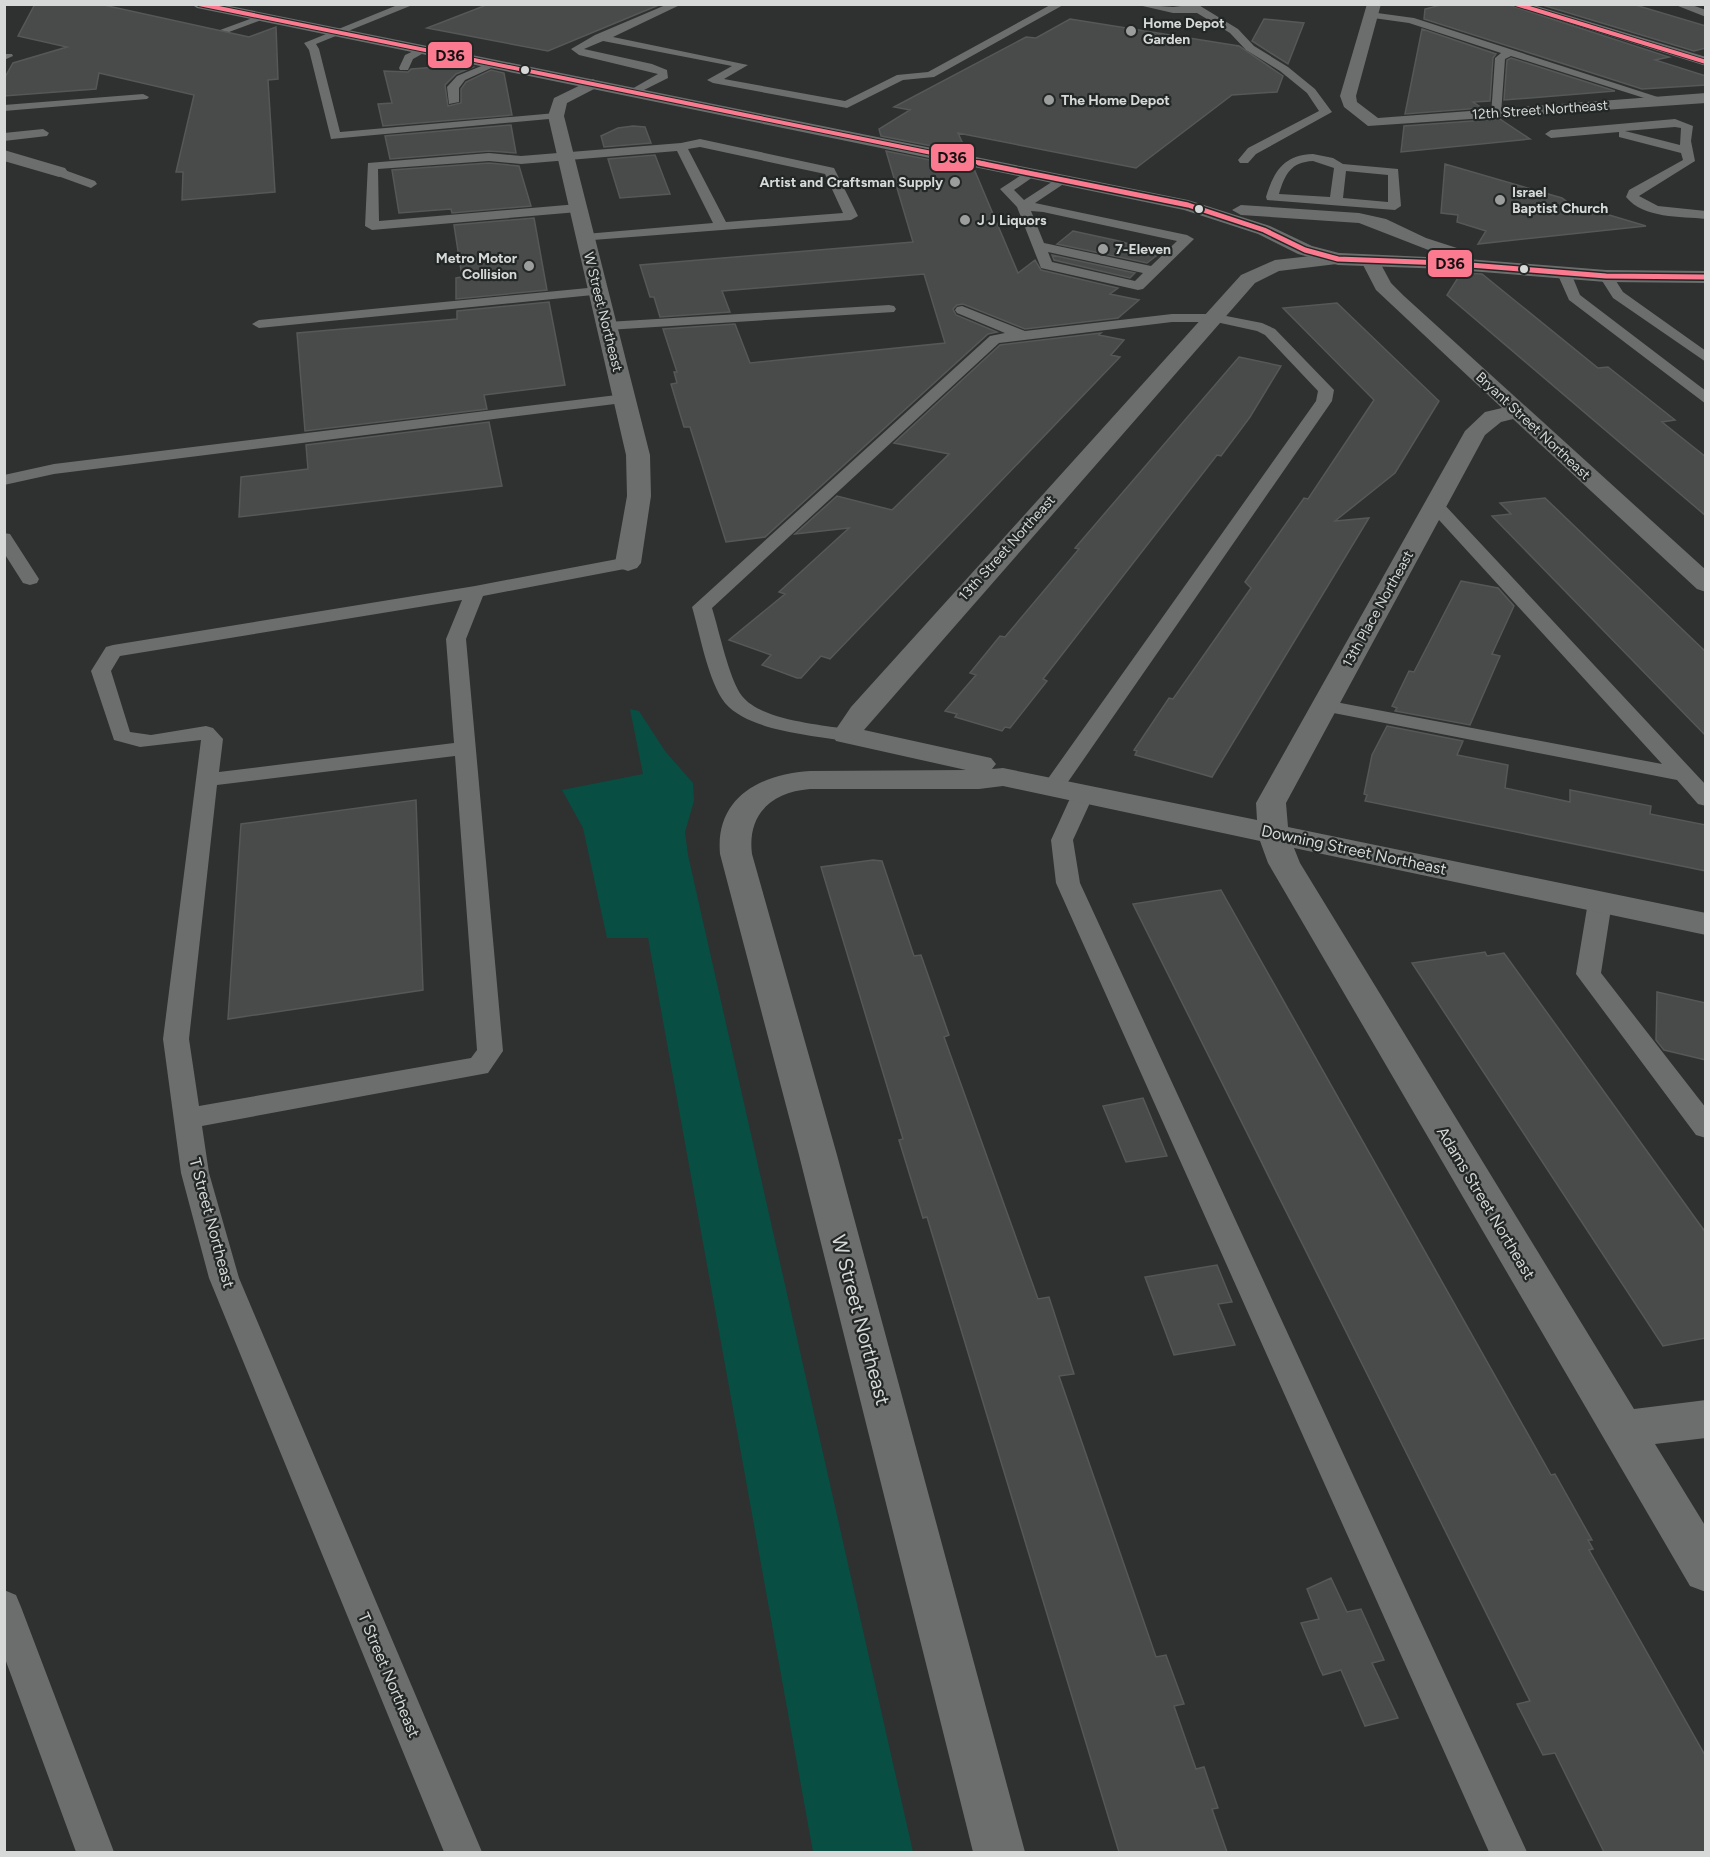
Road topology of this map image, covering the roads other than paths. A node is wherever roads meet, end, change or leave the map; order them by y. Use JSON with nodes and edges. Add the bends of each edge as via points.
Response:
{"nodes":[{"id":1,"x":197,"y":4,"type":"edge"},
{"id":2,"x":410,"y":4,"type":"edge"},
{"id":3,"x":678,"y":4,"type":"edge"},
{"id":4,"x":1060,"y":4,"type":"edge"},
{"id":5,"x":1139,"y":4,"type":"edge"},
{"id":6,"x":1514,"y":4,"type":"edge"},
{"id":7,"x":1544,"y":4,"type":"edge"},
{"id":8,"x":1678,"y":4,"type":"edge"},
{"id":9,"x":232,"y":7,"type":"edge"},
{"id":10,"x":1194,"y":8,"type":"edge"},
{"id":11,"x":1372,"y":10,"type":"edge"},
{"id":12,"x":1706,"y":14,"type":"edge"},
{"id":13,"x":262,"y":18,"type":"junction"},
{"id":14,"x":225,"y":30,"type":"dead end"},
{"id":15,"x":334,"y":32,"type":"junction"},
{"id":16,"x":599,"y":37,"type":"junction"},
{"id":17,"x":424,"y":50,"type":"junction"},
{"id":18,"x":1706,"y":51,"type":"edge"},
{"id":19,"x":1510,"y":52,"type":"junction"},
{"id":20,"x":1706,"y":62,"type":"edge"},
{"id":21,"x":495,"y":64,"type":"junction"},
{"id":22,"x":404,"y":68,"type":"dead end"},
{"id":23,"x":593,"y":84,"type":"junction"},
{"id":24,"x":634,"y":92,"type":"junction"},
{"id":25,"x":144,"y":97,"type":"dead end"},
{"id":26,"x":1706,"y":98,"type":"edge"},
{"id":27,"x":1664,"y":101,"type":"junction"},
{"id":28,"x":453,"y":102,"type":"dead end"},
{"id":29,"x":4,"y":108,"type":"edge"},
{"id":30,"x":1495,"y":114,"type":"junction"},
{"id":31,"x":556,"y":116,"type":"junction"},
{"id":32,"x":1606,"y":129,"type":"junction"},
{"id":33,"x":43,"y":133,"type":"dead end"},
{"id":34,"x":1551,"y":134,"type":"dead end"},
{"id":35,"x":4,"y":137,"type":"edge"},
{"id":36,"x":681,"y":147,"type":"junction"},
{"id":37,"x":1687,"y":151,"type":"junction"},
{"id":38,"x":4,"y":155,"type":"edge"},
{"id":39,"x":566,"y":157,"type":"junction"},
{"id":40,"x":1244,"y":160,"type":"dead end"},
{"id":41,"x":1340,"y":167,"type":"junction"},
{"id":42,"x":59,"y":172,"type":"joint"},
{"id":43,"x":1029,"y":174,"type":"junction"},
{"id":44,"x":1061,"y":180,"type":"junction"},
{"id":45,"x":91,"y":184,"type":"dead end"},
{"id":46,"x":1336,"y":201,"type":"junction"},
{"id":47,"x":1023,"y":206,"type":"junction"},
{"id":48,"x":1188,"y":206,"type":"junction"},
{"id":49,"x":578,"y":208,"type":"junction"},
{"id":50,"x":1320,"y":208,"type":"junction"},
{"id":51,"x":1298,"y":214,"type":"junction"},
{"id":52,"x":1706,"y":215,"type":"edge"},
{"id":53,"x":721,"y":226,"type":"junction"},
{"id":54,"x":1278,"y":236,"type":"junction"},
{"id":55,"x":585,"y":238,"type":"junction"},
{"id":56,"x":1411,"y":238,"type":"junction"},
{"id":57,"x":1338,"y":259,"type":"junction"},
{"id":58,"x":1370,"y":261,"type":"junction"},
{"id":59,"x":1402,"y":261,"type":"junction"},
{"id":60,"x":1512,"y":267,"type":"junction"},
{"id":61,"x":1564,"y":273,"type":"junction"},
{"id":62,"x":1606,"y":276,"type":"junction"},
{"id":63,"x":1706,"y":277,"type":"edge"},
{"id":64,"x":1248,"y":279,"type":"junction"},
{"id":65,"x":598,"y":291,"type":"junction"},
{"id":66,"x":889,"y":309,"type":"dead end"},
{"id":67,"x":962,"y":310,"type":"dead end"},
{"id":68,"x":1216,"y":318,"type":"junction"},
{"id":69,"x":259,"y":324,"type":"dead end"},
{"id":70,"x":607,"y":326,"type":"junction"},
{"id":71,"x":1024,"y":336,"type":"junction"},
{"id":72,"x":1706,"y":358,"type":"edge"},
{"id":73,"x":624,"y":399,"type":"junction"},
{"id":74,"x":1706,"y":399,"type":"edge"},
{"id":75,"x":1517,"y":411,"type":"junction"},
{"id":76,"x":4,"y":480,"type":"edge"},
{"id":77,"x":1435,"y":505,"type":"junction"},
{"id":78,"x":4,"y":538,"type":"edge"},
{"id":79,"x":628,"y":563,"type":"joint"},
{"id":80,"x":30,"y":579,"type":"dead end"},
{"id":81,"x":1706,"y":584,"type":"edge"},
{"id":82,"x":475,"y":592,"type":"junction"},
{"id":83,"x":1325,"y":706,"type":"junction"},
{"id":84,"x":846,"y":735,"type":"junction"},
{"id":85,"x":465,"y":748,"type":"junction"},
{"id":86,"x":1684,"y":776,"type":"junction"},
{"id":87,"x":1003,"y":777,"type":"junction"},
{"id":88,"x":947,"y":778,"type":"junction"},
{"id":89,"x":207,"y":780,"type":"junction"},
{"id":90,"x":1053,"y":787,"type":"junction"},
{"id":91,"x":1083,"y":794,"type":"junction"},
{"id":92,"x":759,"y":796,"type":"joint"},
{"id":93,"x":1706,"y":799,"type":"edge"},
{"id":94,"x":1273,"y":833,"type":"junction"},
{"id":95,"x":1600,"y":902,"type":"junction"},
{"id":96,"x":1706,"y":924,"type":"edge"},
{"id":97,"x":188,"y":1118,"type":"junction"},
{"id":98,"x":1706,"y":1128,"type":"edge"},
{"id":99,"x":1706,"y":1419,"type":"edge"},
{"id":100,"x":1621,"y":1431,"type":"junction"},
{"id":101,"x":1706,"y":1570,"type":"edge"},
{"id":102,"x":4,"y":1608,"type":"edge"},
{"id":103,"x":95,"y":1852,"type":"edge"},
{"id":104,"x":464,"y":1852,"type":"edge"},
{"id":105,"x":999,"y":1852,"type":"edge"},
{"id":106,"x":1508,"y":1852,"type":"edge"}],
"edges":[{"from":1,"to":9,"type":"main road"},
{"from":2,"to":15,"type":"lane"},
{"from":3,"to":16,"type":"lane"},
{"from":4,"to":16,"type":"lane","via":[[930,75],[901,77],[847,105],[713,80],[743,66]]},
{"from":5,"to":10,"type":"lane","via":[[1173,10]]},
{"from":6,"to":20,"type":"main road"},
{"from":7,"to":18,"type":"main road"},
{"from":8,"to":12,"type":"lane"},
{"from":9,"to":13,"type":"main road"},
{"from":10,"to":40,"type":"lane","via":[[1234,31],[1250,48],[1284,69],[1311,91],[1326,112],[1252,151]]},
{"from":11,"to":19,"type":"lane"},
{"from":11,"to":30,"type":"street","name":"12th Street Northeast","via":[[1348,96],[1350,104],[1374,123]]},
{"from":13,"to":14,"type":"lane"},
{"from":13,"to":15,"type":"main road"},
{"from":15,"to":17,"type":"main road"},
{"from":15,"to":31,"type":"lane","via":[[309,44],[314,49],[335,136]]},
{"from":16,"to":24,"type":"lane","via":[[576,50],[652,66],[663,72],[660,79]]},
{"from":17,"to":21,"type":"main road"},
{"from":17,"to":22,"type":"lane","via":[[409,57]]},
{"from":19,"to":27,"type":"lane"},
{"from":19,"to":30,"type":"lane","via":[[1500,58]]},
{"from":21,"to":23,"type":"main road"},
{"from":21,"to":28,"type":"lane","via":[[461,78],[453,87]]},
{"from":23,"to":24,"type":"main road"},
{"from":23,"to":31,"type":"street","via":[[560,101]]},
{"from":24,"to":43,"type":"main road"},
{"from":25,"to":29,"type":"lane"},
{"from":26,"to":27,"type":"street","name":"12th Street Northeast"},
{"from":27,"to":30,"type":"street","name":"12th Street Northeast"},
{"from":31,"to":39,"type":"street","name":"W Street Northeast"},
{"from":32,"to":34,"type":"lane"},
{"from":32,"to":37,"type":"lane"},
{"from":32,"to":37,"type":"lane","via":[[1681,124],[1688,129],[1684,141]]},
{"from":33,"to":35,"type":"lane"},
{"from":36,"to":39,"type":"lane"},
{"from":36,"to":53,"type":"lane"},
{"from":36,"to":53,"type":"lane","via":[[700,143],[830,171],[851,216]]},
{"from":37,"to":52,"type":"lane","via":[[1689,161],[1632,197],[1652,208]]},
{"from":38,"to":42,"type":"street"},
{"from":39,"to":49,"type":"street","name":"W Street Northeast"},
{"from":39,"to":49,"type":"lane","via":[[489,157],[372,166],[372,226]]},
{"from":41,"to":46,"type":"lane"},
{"from":41,"to":46,"type":"lane","via":[[1394,172],[1395,206]]},
{"from":41,"to":50,"type":"lane","via":[[1335,162],[1315,158],[1285,166],[1272,197]]},
{"from":42,"to":45,"type":"lane"},
{"from":43,"to":44,"type":"main road"},
{"from":43,"to":47,"type":"lane","via":[[1006,189]]},
{"from":44,"to":47,"type":"lane"},
{"from":44,"to":48,"type":"main road"},
{"from":46,"to":50,"type":"lane"},
{"from":47,"to":47,"type":"lane","via":[[1043,208],[1187,239],[1153,271],[1038,246]]},
{"from":48,"to":51,"type":"main road"},
{"from":48,"to":54,"type":"main road"},
{"from":49,"to":55,"type":"street","name":"W Street Northeast"},
{"from":50,"to":51,"type":"main road"},
{"from":50,"to":56,"type":"main road","via":[[1373,221]]},
{"from":51,"to":54,"type":"main road","via":[[1283,223]]},
{"from":53,"to":55,"type":"lane"},
{"from":54,"to":57,"type":"main road","via":[[1305,250]]},
{"from":54,"to":64,"type":"street","name":"13th Street Northeast"},
{"from":55,"to":65,"type":"street","name":"W Street Northeast"},
{"from":56,"to":59,"type":"main road","via":[[1412,248]]},
{"from":56,"to":60,"type":"main road","via":[[1452,253]]},
{"from":57,"to":58,"type":"main road"},
{"from":57,"to":64,"type":"street","name":"13th Street Northeast","via":[[1271,267]]},
{"from":58,"to":59,"type":"main road"},
{"from":58,"to":75,"type":"street","name":"Bryant Street Northeast","via":[[1392,296]]},
{"from":59,"to":60,"type":"main road"},
{"from":60,"to":61,"type":"main road"},
{"from":61,"to":62,"type":"main road"},
{"from":61,"to":74,"type":"lane","via":[[1574,297]]},
{"from":62,"to":63,"type":"main road"},
{"from":62,"to":72,"type":"lane","via":[[1618,295]]},
{"from":64,"to":68,"type":"street","name":"13th Street Northeast"},
{"from":65,"to":69,"type":"lane"},
{"from":65,"to":70,"type":"street","name":"W Street Northeast"},
{"from":66,"to":70,"type":"lane"},
{"from":67,"to":71,"type":"lane"},
{"from":68,"to":71,"type":"lane","via":[[1172,318]]},
{"from":68,"to":84,"type":"street","name":"13th Street Northeast","via":[[861,713]]},
{"from":68,"to":90,"type":"lane","via":[[1270,332],[1326,390],[1324,401]]},
{"from":70,"to":73,"type":"street","name":"W Street Northeast"},
{"from":71,"to":84,"type":"lane","via":[[995,339],[702,607],[733,698],[748,712]]},
{"from":73,"to":76,"type":"lane","via":[[54,469]]},
{"from":73,"to":79,"type":"street","name":"W Street Northeast","via":[[640,477]]},
{"from":75,"to":77,"type":"street","name":"13th Place Northeast","via":[[1493,417],[1478,427]]},
{"from":75,"to":81,"type":"street","name":"Bryant Street Northeast"},
{"from":77,"to":83,"type":"street","name":"13th Place Northeast"},
{"from":77,"to":86,"type":"lane"},
{"from":78,"to":80,"type":"lane"},
{"from":79,"to":82,"type":"lane"},
{"from":82,"to":85,"type":"lane","via":[[456,639]]},
{"from":82,"to":89,"type":"lane","name":"T Street Northeast","via":[[112,651],[101,671],[121,736],[131,742],[206,732],[212,739]]},
{"from":83,"to":86,"type":"lane"},
{"from":83,"to":94,"type":"street","name":"13th Place Northeast","via":[[1271,804]]},
{"from":84,"to":87,"type":"street","name":"Downing Street Northeast","via":[[988,766]]},
{"from":84,"to":88,"type":"street","via":[[860,754],[880,763]]},
{"from":85,"to":89,"type":"lane"},
{"from":85,"to":97,"type":"lane","via":[[490,1051],[479,1065]]},
{"from":86,"to":93,"type":"lane"},
{"from":87,"to":88,"type":"street","name":"Downing Street Northeast","via":[[978,782]]},
{"from":87,"to":90,"type":"street","name":"Downing Street Northeast"},
{"from":88,"to":92,"type":"street","name":"Downing Street Northeast","via":[[800,780],[776,786]]},
{"from":89,"to":97,"type":"lane","name":"T Street Northeast","via":[[176,1039]]},
{"from":90,"to":91,"type":"street","name":"Downing Street Northeast"},
{"from":91,"to":94,"type":"street","name":"Downing Street Northeast"},
{"from":91,"to":106,"type":"lane","via":[[1062,840],[1068,883]]},
{"from":92,"to":105,"type":"street","name":"W Street Northeast","via":[[736,825],[736,854]]},
{"from":94,"to":95,"type":"street","name":"Downing Street Northeast"},
{"from":94,"to":100,"type":"street","name":"Adams Street Northeast","via":[[1284,863]]},
{"from":95,"to":96,"type":"street","name":"Downing Street Northeast"},
{"from":95,"to":98,"type":"lane","via":[[1588,974]]},
{"from":97,"to":104,"type":"lane","name":"T Street Northeast","via":[[195,1173],[224,1278]]},
{"from":99,"to":100,"type":"street"},
{"from":100,"to":101,"type":"street","name":"Adams Street Northeast"},
{"from":102,"to":103,"type":"lane"}]}
